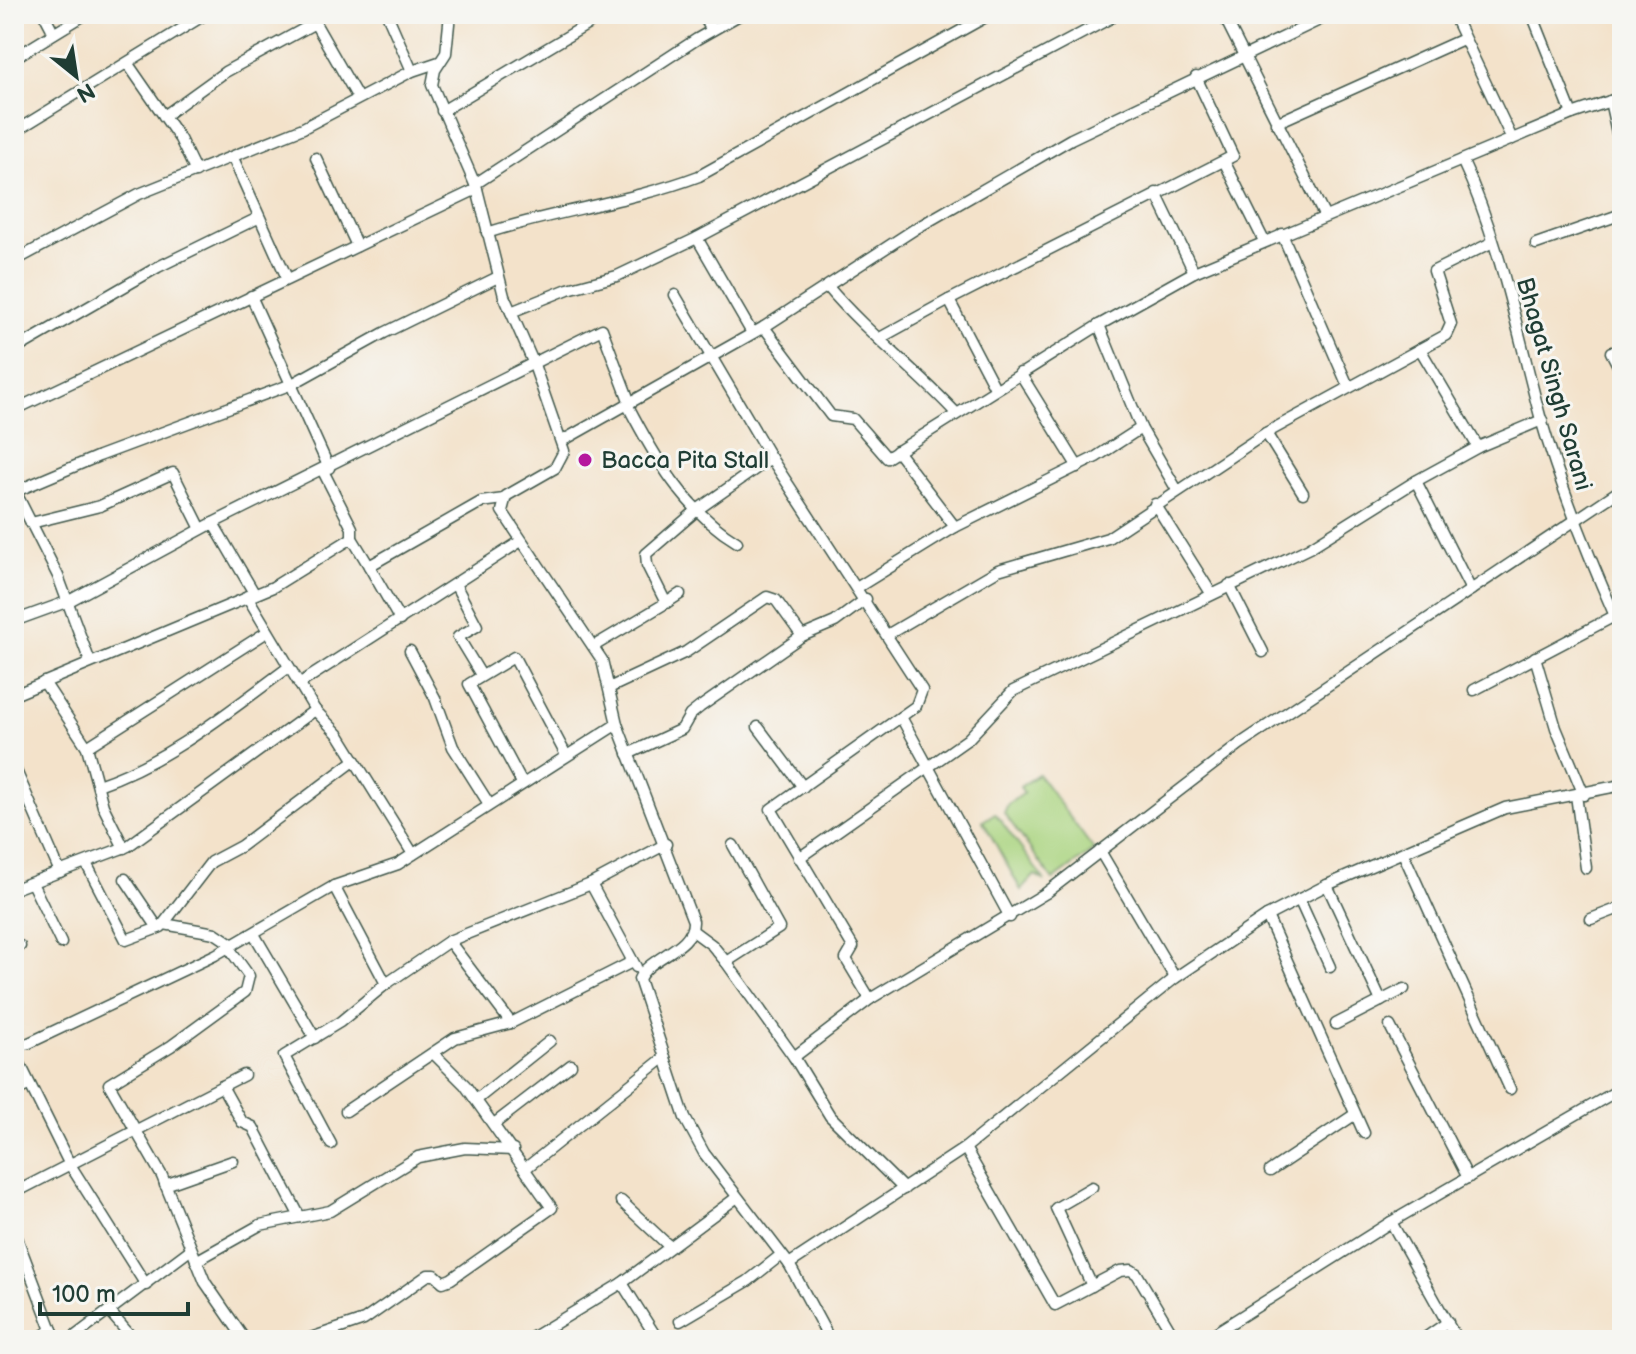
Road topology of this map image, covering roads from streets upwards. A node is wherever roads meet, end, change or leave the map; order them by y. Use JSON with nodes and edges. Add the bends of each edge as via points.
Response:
{"nodes":[{"id":1,"x":44,"y":14,"type":"edge"},
{"id":2,"x":86,"y":14,"type":"edge"},
{"id":3,"x":206,"y":14,"type":"edge"},
{"id":4,"x":387,"y":14,"type":"edge"},
{"id":5,"x":450,"y":14,"type":"edge"},
{"id":6,"x":605,"y":14,"type":"edge"},
{"id":7,"x":702,"y":14,"type":"edge"},
{"id":8,"x":741,"y":14,"type":"edge"},
{"id":9,"x":991,"y":14,"type":"edge"},
{"id":10,"x":1118,"y":14,"type":"edge"},
{"id":11,"x":1223,"y":14,"type":"edge"},
{"id":12,"x":1332,"y":14,"type":"edge"},
{"id":13,"x":1453,"y":14,"type":"edge"},
{"id":14,"x":1532,"y":14,"type":"edge"},
{"id":15,"x":712,"y":30,"type":"junction"},
{"id":16,"x":54,"y":33,"type":"junction"},
{"id":17,"x":1463,"y":39,"type":"junction"},
{"id":18,"x":1244,"y":54,"type":"junction"},
{"id":19,"x":14,"y":58,"type":"edge"},
{"id":20,"x":439,"y":62,"type":"junction"},
{"id":21,"x":128,"y":64,"type":"junction"},
{"id":22,"x":412,"y":71,"type":"junction"},
{"id":23,"x":1196,"y":77,"type":"junction"},
{"id":24,"x":1622,"y":97,"type":"edge"},
{"id":25,"x":358,"y":98,"type":"junction"},
{"id":26,"x":1610,"y":101,"type":"junction"},
{"id":27,"x":442,"y":111,"type":"junction"},
{"id":28,"x":1572,"y":114,"type":"junction"},
{"id":29,"x":164,"y":116,"type":"junction"},
{"id":30,"x":1276,"y":123,"type":"junction"},
{"id":31,"x":14,"y":132,"type":"edge"},
{"id":32,"x":1512,"y":139,"type":"junction"},
{"id":33,"x":1622,"y":155,"type":"edge"},
{"id":34,"x":233,"y":158,"type":"junction"},
{"id":35,"x":316,"y":158,"type":"dead end"},
{"id":36,"x":1462,"y":160,"type":"junction"},
{"id":37,"x":1224,"y":161,"type":"junction"},
{"id":38,"x":196,"y":172,"type":"junction"},
{"id":39,"x":476,"y":187,"type":"junction"},
{"id":40,"x":1156,"y":193,"type":"junction"},
{"id":41,"x":1622,"y":214,"type":"edge"},
{"id":42,"x":1325,"y":217,"type":"junction"},
{"id":43,"x":258,"y":218,"type":"junction"},
{"id":44,"x":487,"y":233,"type":"junction"},
{"id":45,"x":1282,"y":234,"type":"junction"},
{"id":46,"x":697,"y":238,"type":"junction"},
{"id":47,"x":1264,"y":241,"type":"junction"},
{"id":48,"x":1493,"y":242,"type":"junction"},
{"id":49,"x":1536,"y":244,"type":"dead end"},
{"id":50,"x":357,"y":246,"type":"junction"},
{"id":51,"x":14,"y":261,"type":"edge"},
{"id":52,"x":1194,"y":272,"type":"junction"},
{"id":53,"x":498,"y":277,"type":"junction"},
{"id":54,"x":287,"y":278,"type":"junction"},
{"id":55,"x":828,"y":287,"type":"junction"},
{"id":56,"x":675,"y":295,"type":"dead end"},
{"id":57,"x":251,"y":296,"type":"junction"},
{"id":58,"x":949,"y":300,"type":"junction"},
{"id":59,"x":511,"y":312,"type":"junction"},
{"id":60,"x":1099,"y":325,"type":"junction"},
{"id":61,"x":764,"y":327,"type":"junction"},
{"id":62,"x":752,"y":333,"type":"junction"},
{"id":63,"x":880,"y":338,"type":"junction"},
{"id":64,"x":1420,"y":349,"type":"junction"},
{"id":65,"x":14,"y":350,"type":"edge"},
{"id":66,"x":1611,"y":352,"type":"dead end"},
{"id":67,"x":711,"y":357,"type":"junction"},
{"id":68,"x":533,"y":362,"type":"junction"},
{"id":69,"x":1020,"y":373,"type":"junction"},
{"id":70,"x":1622,"y":373,"type":"edge"},
{"id":71,"x":292,"y":384,"type":"junction"},
{"id":72,"x":1348,"y":386,"type":"junction"},
{"id":73,"x":995,"y":388,"type":"junction"},
{"id":74,"x":629,"y":403,"type":"junction"},
{"id":75,"x":14,"y":410,"type":"edge"},
{"id":76,"x":955,"y":412,"type":"junction"},
{"id":77,"x":1542,"y":420,"type":"junction"},
{"id":78,"x":1141,"y":428,"type":"junction"},
{"id":79,"x":1266,"y":433,"type":"junction"},
{"id":80,"x":562,"y":441,"type":"junction"},
{"id":81,"x":1478,"y":447,"type":"junction"},
{"id":82,"x":897,"y":451,"type":"junction"},
{"id":83,"x":771,"y":458,"type":"junction"},
{"id":84,"x":1078,"y":467,"type":"junction"},
{"id":85,"x":326,"y":469,"type":"junction"},
{"id":86,"x":1416,"y":481,"type":"junction"},
{"id":87,"x":1622,"y":489,"type":"edge"},
{"id":88,"x":1177,"y":490,"type":"junction"},
{"id":89,"x":14,"y":491,"type":"edge"},
{"id":90,"x":1303,"y":493,"type":"dead end"},
{"id":91,"x":504,"y":499,"type":"junction"},
{"id":92,"x":1155,"y":504,"type":"junction"},
{"id":93,"x":697,"y":510,"type":"junction"},
{"id":94,"x":1574,"y":522,"type":"junction"},
{"id":95,"x":31,"y":523,"type":"junction"},
{"id":96,"x":213,"y":523,"type":"junction"},
{"id":97,"x":955,"y":527,"type":"junction"},
{"id":98,"x":201,"y":529,"type":"junction"},
{"id":99,"x":352,"y":538,"type":"junction"},
{"id":100,"x":521,"y":541,"type":"junction"},
{"id":101,"x":737,"y":542,"type":"dead end"},
{"id":102,"x":369,"y":566,"type":"junction"},
{"id":103,"x":455,"y":584,"type":"junction"},
{"id":104,"x":1229,"y":585,"type":"junction"},
{"id":105,"x":858,"y":587,"type":"junction"},
{"id":106,"x":1471,"y":590,"type":"junction"},
{"id":107,"x":1211,"y":593,"type":"junction"},
{"id":108,"x":680,"y":594,"type":"dead end"},
{"id":109,"x":250,"y":595,"type":"junction"},
{"id":110,"x":866,"y":599,"type":"junction"},
{"id":111,"x":69,"y":601,"type":"junction"},
{"id":112,"x":666,"y":603,"type":"junction"},
{"id":113,"x":1618,"y":614,"type":"edge"},
{"id":114,"x":400,"y":620,"type":"junction"},
{"id":115,"x":14,"y":621,"type":"edge"},
{"id":116,"x":267,"y":632,"type":"junction"},
{"id":117,"x":887,"y":635,"type":"junction"},
{"id":118,"x":802,"y":636,"type":"junction"},
{"id":119,"x":594,"y":646,"type":"junction"},
{"id":120,"x":410,"y":651,"type":"dead end"},
{"id":121,"x":1263,"y":652,"type":"dead end"},
{"id":122,"x":1535,"y":657,"type":"junction"},
{"id":123,"x":90,"y":662,"type":"junction"},
{"id":124,"x":289,"y":667,"type":"junction"},
{"id":125,"x":481,"y":675,"type":"junction"},
{"id":126,"x":44,"y":682,"type":"junction"},
{"id":127,"x":299,"y":684,"type":"junction"},
{"id":128,"x":611,"y":687,"type":"junction"},
{"id":129,"x":1474,"y":690,"type":"dead end"},
{"id":130,"x":14,"y":695,"type":"edge"},
{"id":131,"x":315,"y":710,"type":"junction"},
{"id":132,"x":901,"y":717,"type":"junction"},
{"id":133,"x":617,"y":724,"type":"junction"},
{"id":134,"x":758,"y":727,"type":"dead end"},
{"id":135,"x":87,"y":747,"type":"junction"},
{"id":136,"x":628,"y":754,"type":"junction"},
{"id":137,"x":566,"y":755,"type":"junction"},
{"id":138,"x":354,"y":761,"type":"junction"},
{"id":139,"x":14,"y":766,"type":"edge"},
{"id":140,"x":931,"y":767,"type":"junction"},
{"id":141,"x":522,"y":783,"type":"junction"},
{"id":142,"x":98,"y":785,"type":"junction"},
{"id":143,"x":1622,"y":785,"type":"edge"},
{"id":144,"x":803,"y":787,"type":"junction"},
{"id":145,"x":1580,"y":795,"type":"junction"},
{"id":146,"x":489,"y":804,"type":"junction"},
{"id":147,"x":666,"y":844,"type":"junction"},
{"id":148,"x":733,"y":845,"type":"dead end"},
{"id":149,"x":124,"y":848,"type":"junction"},
{"id":150,"x":1100,"y":851,"type":"junction"},
{"id":151,"x":1403,"y":853,"type":"junction"},
{"id":152,"x":413,"y":854,"type":"junction"},
{"id":153,"x":799,"y":858,"type":"junction"},
{"id":154,"x":86,"y":863,"type":"junction"},
{"id":155,"x":1586,"y":868,"type":"dead end"},
{"id":156,"x":60,"y":872,"type":"junction"},
{"id":157,"x":125,"y":879,"type":"dead end"},
{"id":158,"x":32,"y":883,"type":"junction"},
{"id":159,"x":591,"y":884,"type":"junction"},
{"id":160,"x":1327,"y":885,"type":"junction"},
{"id":161,"x":334,"y":886,"type":"junction"},
{"id":162,"x":14,"y":889,"type":"edge"},
{"id":163,"x":1299,"y":899,"type":"junction"},
{"id":164,"x":1622,"y":907,"type":"edge"},
{"id":165,"x":1267,"y":916,"type":"junction"},
{"id":166,"x":1010,"y":917,"type":"junction"},
{"id":167,"x":1591,"y":919,"type":"dead end"},
{"id":168,"x":161,"y":926,"type":"junction"},
{"id":169,"x":693,"y":931,"type":"junction"},
{"id":170,"x":254,"y":934,"type":"junction"},
{"id":171,"x":449,"y":941,"type":"junction"},
{"id":172,"x":61,"y":943,"type":"dead end"},
{"id":173,"x":231,"y":946,"type":"junction"},
{"id":174,"x":632,"y":962,"type":"junction"},
{"id":175,"x":726,"y":962,"type":"junction"},
{"id":176,"x":1330,"y":967,"type":"dead end"},
{"id":177,"x":642,"y":973,"type":"junction"},
{"id":178,"x":1175,"y":978,"type":"junction"},
{"id":179,"x":386,"y":984,"type":"junction"},
{"id":180,"x":1404,"y":989,"type":"dead end"},
{"id":181,"x":870,"y":999,"type":"junction"},
{"id":182,"x":1381,"y":1001,"type":"junction"},
{"id":183,"x":511,"y":1023,"type":"junction"},
{"id":184,"x":1336,"y":1024,"type":"dead end"},
{"id":185,"x":1390,"y":1026,"type":"dead end"},
{"id":186,"x":315,"y":1038,"type":"junction"},
{"id":187,"x":550,"y":1041,"type":"dead end"},
{"id":188,"x":14,"y":1046,"type":"edge"},
{"id":189,"x":14,"y":1052,"type":"edge"},
{"id":190,"x":433,"y":1053,"type":"junction"},
{"id":191,"x":665,"y":1057,"type":"junction"},
{"id":192,"x":794,"y":1057,"type":"junction"},
{"id":193,"x":571,"y":1065,"type":"dead end"},
{"id":194,"x":244,"y":1075,"type":"dead end"},
{"id":195,"x":28,"y":1085,"type":"junction"},
{"id":196,"x":222,"y":1086,"type":"junction"},
{"id":197,"x":1622,"y":1088,"type":"edge"},
{"id":198,"x":1510,"y":1089,"type":"dead end"},
{"id":199,"x":14,"y":1092,"type":"edge"},
{"id":200,"x":476,"y":1100,"type":"junction"},
{"id":201,"x":346,"y":1111,"type":"dead end"},
{"id":202,"x":1354,"y":1115,"type":"junction"},
{"id":203,"x":494,"y":1124,"type":"junction"},
{"id":204,"x":135,"y":1129,"type":"junction"},
{"id":205,"x":1364,"y":1133,"type":"dead end"},
{"id":206,"x":331,"y":1144,"type":"dead end"},
{"id":207,"x":965,"y":1148,"type":"junction"},
{"id":208,"x":513,"y":1150,"type":"junction"},
{"id":209,"x":233,"y":1161,"type":"dead end"},
{"id":210,"x":69,"y":1163,"type":"junction"},
{"id":211,"x":526,"y":1168,"type":"junction"},
{"id":212,"x":1270,"y":1171,"type":"dead end"},
{"id":213,"x":1468,"y":1178,"type":"junction"},
{"id":214,"x":165,"y":1185,"type":"junction"},
{"id":215,"x":1092,"y":1187,"type":"dead end"},
{"id":216,"x":904,"y":1189,"type":"junction"},
{"id":217,"x":14,"y":1193,"type":"edge"},
{"id":218,"x":736,"y":1198,"type":"junction"},
{"id":219,"x":621,"y":1201,"type":"dead end"},
{"id":220,"x":300,"y":1217,"type":"junction"},
{"id":221,"x":1391,"y":1222,"type":"junction"},
{"id":222,"x":14,"y":1230,"type":"edge"},
{"id":223,"x":669,"y":1246,"type":"junction"},
{"id":224,"x":190,"y":1250,"type":"junction"},
{"id":225,"x":781,"y":1255,"type":"junction"},
{"id":226,"x":196,"y":1261,"type":"junction"},
{"id":227,"x":789,"y":1264,"type":"junction"},
{"id":228,"x":622,"y":1283,"type":"junction"},
{"id":229,"x":146,"y":1285,"type":"junction"},
{"id":230,"x":1092,"y":1286,"type":"junction"},
{"id":231,"x":109,"y":1311,"type":"junction"},
{"id":232,"x":680,"y":1321,"type":"dead end"},
{"id":233,"x":1448,"y":1322,"type":"junction"},
{"id":234,"x":14,"y":1323,"type":"edge"},
{"id":235,"x":1622,"y":1331,"type":"edge"},
{"id":236,"x":55,"y":1335,"type":"edge"},
{"id":237,"x":22,"y":1340,"type":"edge"},
{"id":238,"x":35,"y":1340,"type":"edge"},
{"id":239,"x":70,"y":1340,"type":"edge"},
{"id":240,"x":134,"y":1340,"type":"edge"},
{"id":241,"x":245,"y":1340,"type":"edge"},
{"id":242,"x":305,"y":1340,"type":"edge"},
{"id":243,"x":528,"y":1340,"type":"edge"},
{"id":244,"x":658,"y":1340,"type":"edge"},
{"id":245,"x":830,"y":1340,"type":"edge"},
{"id":246,"x":1176,"y":1340,"type":"edge"},
{"id":247,"x":1204,"y":1340,"type":"edge"},
{"id":248,"x":1422,"y":1340,"type":"edge"},
{"id":249,"x":1457,"y":1340,"type":"edge"},
{"id":250,"x":1608,"y":1340,"type":"edge"}],
"edges":[{"from":1,"to":16,"type":"street"},
{"from":2,"to":16,"type":"street"},
{"from":3,"to":21,"type":"street"},
{"from":4,"to":22,"type":"street"},
{"from":5,"to":20,"type":"street","via":[[448,44]]},
{"from":6,"to":27,"type":"street"},
{"from":7,"to":15,"type":"street"},
{"from":8,"to":15,"type":"street"},
{"from":9,"to":44,"type":"street","via":[[699,176]]},
{"from":10,"to":46,"type":"street"},
{"from":11,"to":18,"type":"street"},
{"from":12,"to":18,"type":"street"},
{"from":13,"to":17,"type":"street"},
{"from":14,"to":28,"type":"street"},
{"from":15,"to":39,"type":"street"},
{"from":16,"to":19,"type":"street"},
{"from":17,"to":30,"type":"street"},
{"from":17,"to":32,"type":"street"},
{"from":18,"to":23,"type":"street"},
{"from":18,"to":30,"type":"street"},
{"from":20,"to":22,"type":"street"},
{"from":20,"to":27,"type":"street","via":[[432,76]]},
{"from":21,"to":29,"type":"street"},
{"from":21,"to":31,"type":"street"},
{"from":22,"to":25,"type":"street"},
{"from":23,"to":37,"type":"street","via":[[1233,156]]},
{"from":23,"to":55,"type":"street","via":[[1071,139],[915,229]]},
{"from":24,"to":26,"type":"street"},
{"from":25,"to":29,"type":"street","via":[[315,23],[225,72]]},
{"from":25,"to":34,"type":"street"},
{"from":26,"to":28,"type":"street"},
{"from":26,"to":33,"type":"street"},
{"from":27,"to":39,"type":"street"},
{"from":28,"to":32,"type":"street"},
{"from":29,"to":38,"type":"street"},
{"from":30,"to":42,"type":"street"},
{"from":32,"to":36,"type":"street"},
{"from":34,"to":38,"type":"street"},
{"from":34,"to":43,"type":"street"},
{"from":35,"to":50,"type":"street"},
{"from":36,"to":42,"type":"street"},
{"from":36,"to":48,"type":"street","name":"Bhagat Singh Sarani"},
{"from":37,"to":40,"type":"street"},
{"from":37,"to":47,"type":"street"},
{"from":38,"to":51,"type":"street","via":[[139,194]]},
{"from":39,"to":44,"type":"street"},
{"from":39,"to":50,"type":"street"},
{"from":40,"to":52,"type":"street"},
{"from":40,"to":58,"type":"street"},
{"from":41,"to":49,"type":"street"},
{"from":42,"to":45,"type":"street"},
{"from":43,"to":54,"type":"street"},
{"from":43,"to":65,"type":"street","via":[[158,267]]},
{"from":44,"to":53,"type":"street"},
{"from":45,"to":47,"type":"street"},
{"from":45,"to":72,"type":"street"},
{"from":46,"to":59,"type":"street","via":[[617,276]]},
{"from":46,"to":62,"type":"street"},
{"from":47,"to":52,"type":"street"},
{"from":48,"to":64,"type":"street","via":[[1436,268],[1434,277],[1451,327]]},
{"from":48,"to":77,"type":"street","name":"Bhagat Singh Sarani"},
{"from":50,"to":54,"type":"street"},
{"from":52,"to":60,"type":"street"},
{"from":53,"to":59,"type":"street"},
{"from":53,"to":71,"type":"street"},
{"from":54,"to":57,"type":"street"},
{"from":55,"to":61,"type":"street"},
{"from":55,"to":63,"type":"street"},
{"from":56,"to":67,"type":"street"},
{"from":57,"to":71,"type":"street"},
{"from":57,"to":75,"type":"street"},
{"from":58,"to":63,"type":"street"},
{"from":58,"to":73,"type":"street"},
{"from":59,"to":68,"type":"street"},
{"from":60,"to":69,"type":"street"},
{"from":60,"to":78,"type":"street"},
{"from":61,"to":62,"type":"street"},
{"from":61,"to":82,"type":"street","via":[[831,416],[853,419],[887,458]]},
{"from":62,"to":67,"type":"street"},
{"from":63,"to":76,"type":"street"},
{"from":64,"to":72,"type":"street"},
{"from":64,"to":81,"type":"street"},
{"from":66,"to":70,"type":"street"},
{"from":67,"to":74,"type":"street"},
{"from":67,"to":83,"type":"street"},
{"from":68,"to":74,"type":"street","via":[[602,329]]},
{"from":68,"to":80,"type":"street"},
{"from":68,"to":85,"type":"street"},
{"from":69,"to":73,"type":"street"},
{"from":69,"to":84,"type":"street"},
{"from":71,"to":85,"type":"street"},
{"from":71,"to":89,"type":"street"},
{"from":72,"to":79,"type":"street"},
{"from":73,"to":76,"type":"street"},
{"from":74,"to":80,"type":"street"},
{"from":74,"to":93,"type":"street","via":[[660,462]]},
{"from":76,"to":82,"type":"street"},
{"from":77,"to":81,"type":"street"},
{"from":77,"to":94,"type":"street","name":"Bhagat Singh Sarani"},
{"from":78,"to":84,"type":"street"},
{"from":78,"to":88,"type":"street"},
{"from":79,"to":88,"type":"street"},
{"from":79,"to":90,"type":"street"},
{"from":80,"to":91,"type":"street","via":[[559,465]]},
{"from":81,"to":86,"type":"street"},
{"from":82,"to":97,"type":"street"},
{"from":83,"to":93,"type":"street"},
{"from":83,"to":105,"type":"street"},
{"from":84,"to":97,"type":"street"},
{"from":85,"to":96,"type":"street"},
{"from":85,"to":99,"type":"street"},
{"from":86,"to":104,"type":"street","via":[[1321,542]]},
{"from":86,"to":106,"type":"street"},
{"from":87,"to":94,"type":"street"},
{"from":88,"to":92,"type":"street"},
{"from":89,"to":95,"type":"street"},
{"from":91,"to":100,"type":"street","via":[[502,511]]},
{"from":91,"to":102,"type":"street","via":[[481,502]]},
{"from":92,"to":107,"type":"street"},
{"from":92,"to":117,"type":"street","via":[[1094,544],[998,570]]},
{"from":93,"to":101,"type":"street"},
{"from":93,"to":112,"type":"street","via":[[646,554]]},
{"from":94,"to":106,"type":"street"},
{"from":94,"to":113,"type":"street","name":"Bhagat Singh Sarani"},
{"from":95,"to":98,"type":"street","via":[[100,506],[173,473]]},
{"from":95,"to":111,"type":"street"},
{"from":96,"to":98,"type":"street"},
{"from":96,"to":109,"type":"street"},
{"from":97,"to":105,"type":"street"},
{"from":98,"to":111,"type":"street"},
{"from":99,"to":102,"type":"street"},
{"from":99,"to":109,"type":"street","via":[[286,580]]},
{"from":100,"to":103,"type":"street"},
{"from":100,"to":119,"type":"street"},
{"from":102,"to":114,"type":"street"},
{"from":103,"to":114,"type":"street"},
{"from":103,"to":125,"type":"street","via":[[477,626],[458,637]]},
{"from":104,"to":107,"type":"street"},
{"from":104,"to":121,"type":"street"},
{"from":105,"to":110,"type":"street"},
{"from":106,"to":150,"type":"street","via":[[1240,744]]},
{"from":107,"to":140,"type":"street","via":[[1013,691],[982,726]]},
{"from":108,"to":112,"type":"street"},
{"from":109,"to":116,"type":"street"},
{"from":109,"to":123,"type":"street"},
{"from":110,"to":117,"type":"street"},
{"from":110,"to":118,"type":"street","via":[[835,622]]},
{"from":111,"to":115,"type":"street"},
{"from":111,"to":123,"type":"street"},
{"from":112,"to":119,"type":"street"},
{"from":113,"to":122,"type":"street"},
{"from":114,"to":127,"type":"street"},
{"from":116,"to":124,"type":"street"},
{"from":116,"to":135,"type":"street"},
{"from":117,"to":132,"type":"street","via":[[922,693],[919,704]]},
{"from":118,"to":128,"type":"street","via":[[776,600],[767,597],[686,652]]},
{"from":118,"to":136,"type":"street","via":[[700,707],[682,729]]},
{"from":119,"to":128,"type":"street"},
{"from":120,"to":146,"type":"street","via":[[453,747]]},
{"from":122,"to":129,"type":"street"},
{"from":122,"to":145,"type":"street"},
{"from":123,"to":126,"type":"street"},
{"from":124,"to":127,"type":"street"},
{"from":124,"to":142,"type":"street","via":[[187,740]]},
{"from":125,"to":137,"type":"street","via":[[514,657]]},
{"from":125,"to":141,"type":"street","via":[[469,684]]},
{"from":126,"to":130,"type":"street"},
{"from":126,"to":135,"type":"street"},
{"from":127,"to":131,"type":"street"},
{"from":128,"to":133,"type":"street"},
{"from":131,"to":138,"type":"street"},
{"from":131,"to":149,"type":"street"},
{"from":132,"to":140,"type":"street"},
{"from":132,"to":144,"type":"street"},
{"from":133,"to":136,"type":"street"},
{"from":133,"to":137,"type":"street"},
{"from":134,"to":144,"type":"street"},
{"from":135,"to":142,"type":"street"},
{"from":136,"to":147,"type":"street"},
{"from":137,"to":141,"type":"street"},
{"from":138,"to":152,"type":"street"},
{"from":138,"to":168,"type":"street","via":[[241,846],[211,862]]},
{"from":139,"to":156,"type":"street"},
{"from":140,"to":153,"type":"street"},
{"from":140,"to":166,"type":"street"},
{"from":141,"to":146,"type":"street"},
{"from":142,"to":149,"type":"street"},
{"from":143,"to":145,"type":"street"},
{"from":144,"to":153,"type":"street","via":[[771,809]]},
{"from":145,"to":151,"type":"street","via":[[1505,808]]},
{"from":145,"to":155,"type":"street"},
{"from":146,"to":152,"type":"street"},
{"from":147,"to":159,"type":"street"},
{"from":147,"to":169,"type":"street"},
{"from":148,"to":175,"type":"street","via":[[779,928]]},
{"from":149,"to":154,"type":"street"},
{"from":150,"to":166,"type":"street"},
{"from":150,"to":178,"type":"street"},
{"from":151,"to":160,"type":"street"},
{"from":151,"to":198,"type":"street"},
{"from":152,"to":161,"type":"street","via":[[385,871]]},
{"from":153,"to":181,"type":"street","via":[[853,947],[846,959]]},
{"from":154,"to":156,"type":"street"},
{"from":154,"to":168,"type":"street","via":[[126,940]]},
{"from":156,"to":158,"type":"street"},
{"from":157,"to":168,"type":"street"},
{"from":158,"to":162,"type":"street"},
{"from":158,"to":172,"type":"street"},
{"from":159,"to":171,"type":"street"},
{"from":159,"to":174,"type":"street"},
{"from":160,"to":163,"type":"street"},
{"from":160,"to":182,"type":"street"},
{"from":161,"to":170,"type":"street"},
{"from":161,"to":179,"type":"street"},
{"from":163,"to":165,"type":"street"},
{"from":163,"to":176,"type":"street"},
{"from":164,"to":167,"type":"street"},
{"from":165,"to":178,"type":"street"},
{"from":165,"to":202,"type":"street"},
{"from":166,"to":181,"type":"street"},
{"from":168,"to":173,"type":"street","via":[[215,933]]},
{"from":169,"to":175,"type":"street"},
{"from":169,"to":177,"type":"street"},
{"from":170,"to":173,"type":"street"},
{"from":170,"to":186,"type":"street"},
{"from":171,"to":179,"type":"street"},
{"from":171,"to":183,"type":"street"},
{"from":173,"to":188,"type":"street"},
{"from":173,"to":204,"type":"street","via":[[249,976],[245,992],[109,1084]]},
{"from":174,"to":177,"type":"street"},
{"from":174,"to":183,"type":"street"},
{"from":175,"to":192,"type":"street"},
{"from":177,"to":191,"type":"street","via":[[640,988]]},
{"from":178,"to":207,"type":"street"},
{"from":179,"to":186,"type":"street"},
{"from":180,"to":182,"type":"street"},
{"from":181,"to":192,"type":"street"},
{"from":182,"to":184,"type":"street"},
{"from":183,"to":190,"type":"street","via":[[463,1034]]},
{"from":185,"to":213,"type":"street"},
{"from":186,"to":206,"type":"street","via":[[284,1056]]},
{"from":187,"to":200,"type":"street"},
{"from":189,"to":195,"type":"street"},
{"from":190,"to":200,"type":"street"},
{"from":190,"to":201,"type":"street"},
{"from":191,"to":211,"type":"street"},
{"from":191,"to":218,"type":"street","via":[[685,1118]]},
{"from":192,"to":216,"type":"street","via":[[830,1116]]},
{"from":193,"to":203,"type":"street"},
{"from":194,"to":196,"type":"street"},
{"from":195,"to":199,"type":"street"},
{"from":195,"to":210,"type":"street"},
{"from":196,"to":204,"type":"street"},
{"from":196,"to":220,"type":"street","via":[[242,1122],[253,1127]]},
{"from":197,"to":213,"type":"street"},
{"from":200,"to":203,"type":"street"},
{"from":202,"to":205,"type":"street"},
{"from":202,"to":212,"type":"street"},
{"from":203,"to":208,"type":"street"},
{"from":204,"to":210,"type":"street"},
{"from":204,"to":214,"type":"street"},
{"from":207,"to":216,"type":"street"},
{"from":207,"to":230,"type":"street","via":[[1055,1305]]},
{"from":208,"to":211,"type":"street"},
{"from":208,"to":220,"type":"street","via":[[465,1148],[418,1157],[330,1211]]},
{"from":209,"to":214,"type":"street"},
{"from":210,"to":217,"type":"street"},
{"from":210,"to":229,"type":"street"},
{"from":211,"to":242,"type":"street","via":[[552,1208],[451,1279],[443,1282],[428,1275],[364,1320]]},
{"from":213,"to":221,"type":"street"},
{"from":214,"to":224,"type":"street"},
{"from":215,"to":230,"type":"street","via":[[1056,1208]]},
{"from":216,"to":227,"type":"street"},
{"from":218,"to":223,"type":"street"},
{"from":218,"to":225,"type":"street"},
{"from":219,"to":223,"type":"street"},
{"from":220,"to":226,"type":"street","via":[[260,1225]]},
{"from":221,"to":233,"type":"street"},
{"from":221,"to":247,"type":"street"},
{"from":222,"to":236,"type":"street"},
{"from":223,"to":228,"type":"street"},
{"from":224,"to":226,"type":"street"},
{"from":224,"to":229,"type":"street"},
{"from":225,"to":227,"type":"street"},
{"from":225,"to":232,"type":"street"},
{"from":226,"to":241,"type":"street","via":[[216,1302]]},
{"from":227,"to":245,"type":"street"},
{"from":228,"to":243,"type":"street"},
{"from":228,"to":244,"type":"street"},
{"from":229,"to":231,"type":"street"},
{"from":230,"to":246,"type":"street","via":[[1124,1270],[1135,1271]]},
{"from":231,"to":239,"type":"street"},
{"from":231,"to":240,"type":"street"},
{"from":233,"to":248,"type":"street"},
{"from":233,"to":249,"type":"street"},
{"from":234,"to":237,"type":"street"},
{"from":235,"to":250,"type":"street"},
{"from":236,"to":238,"type":"street"}]}
